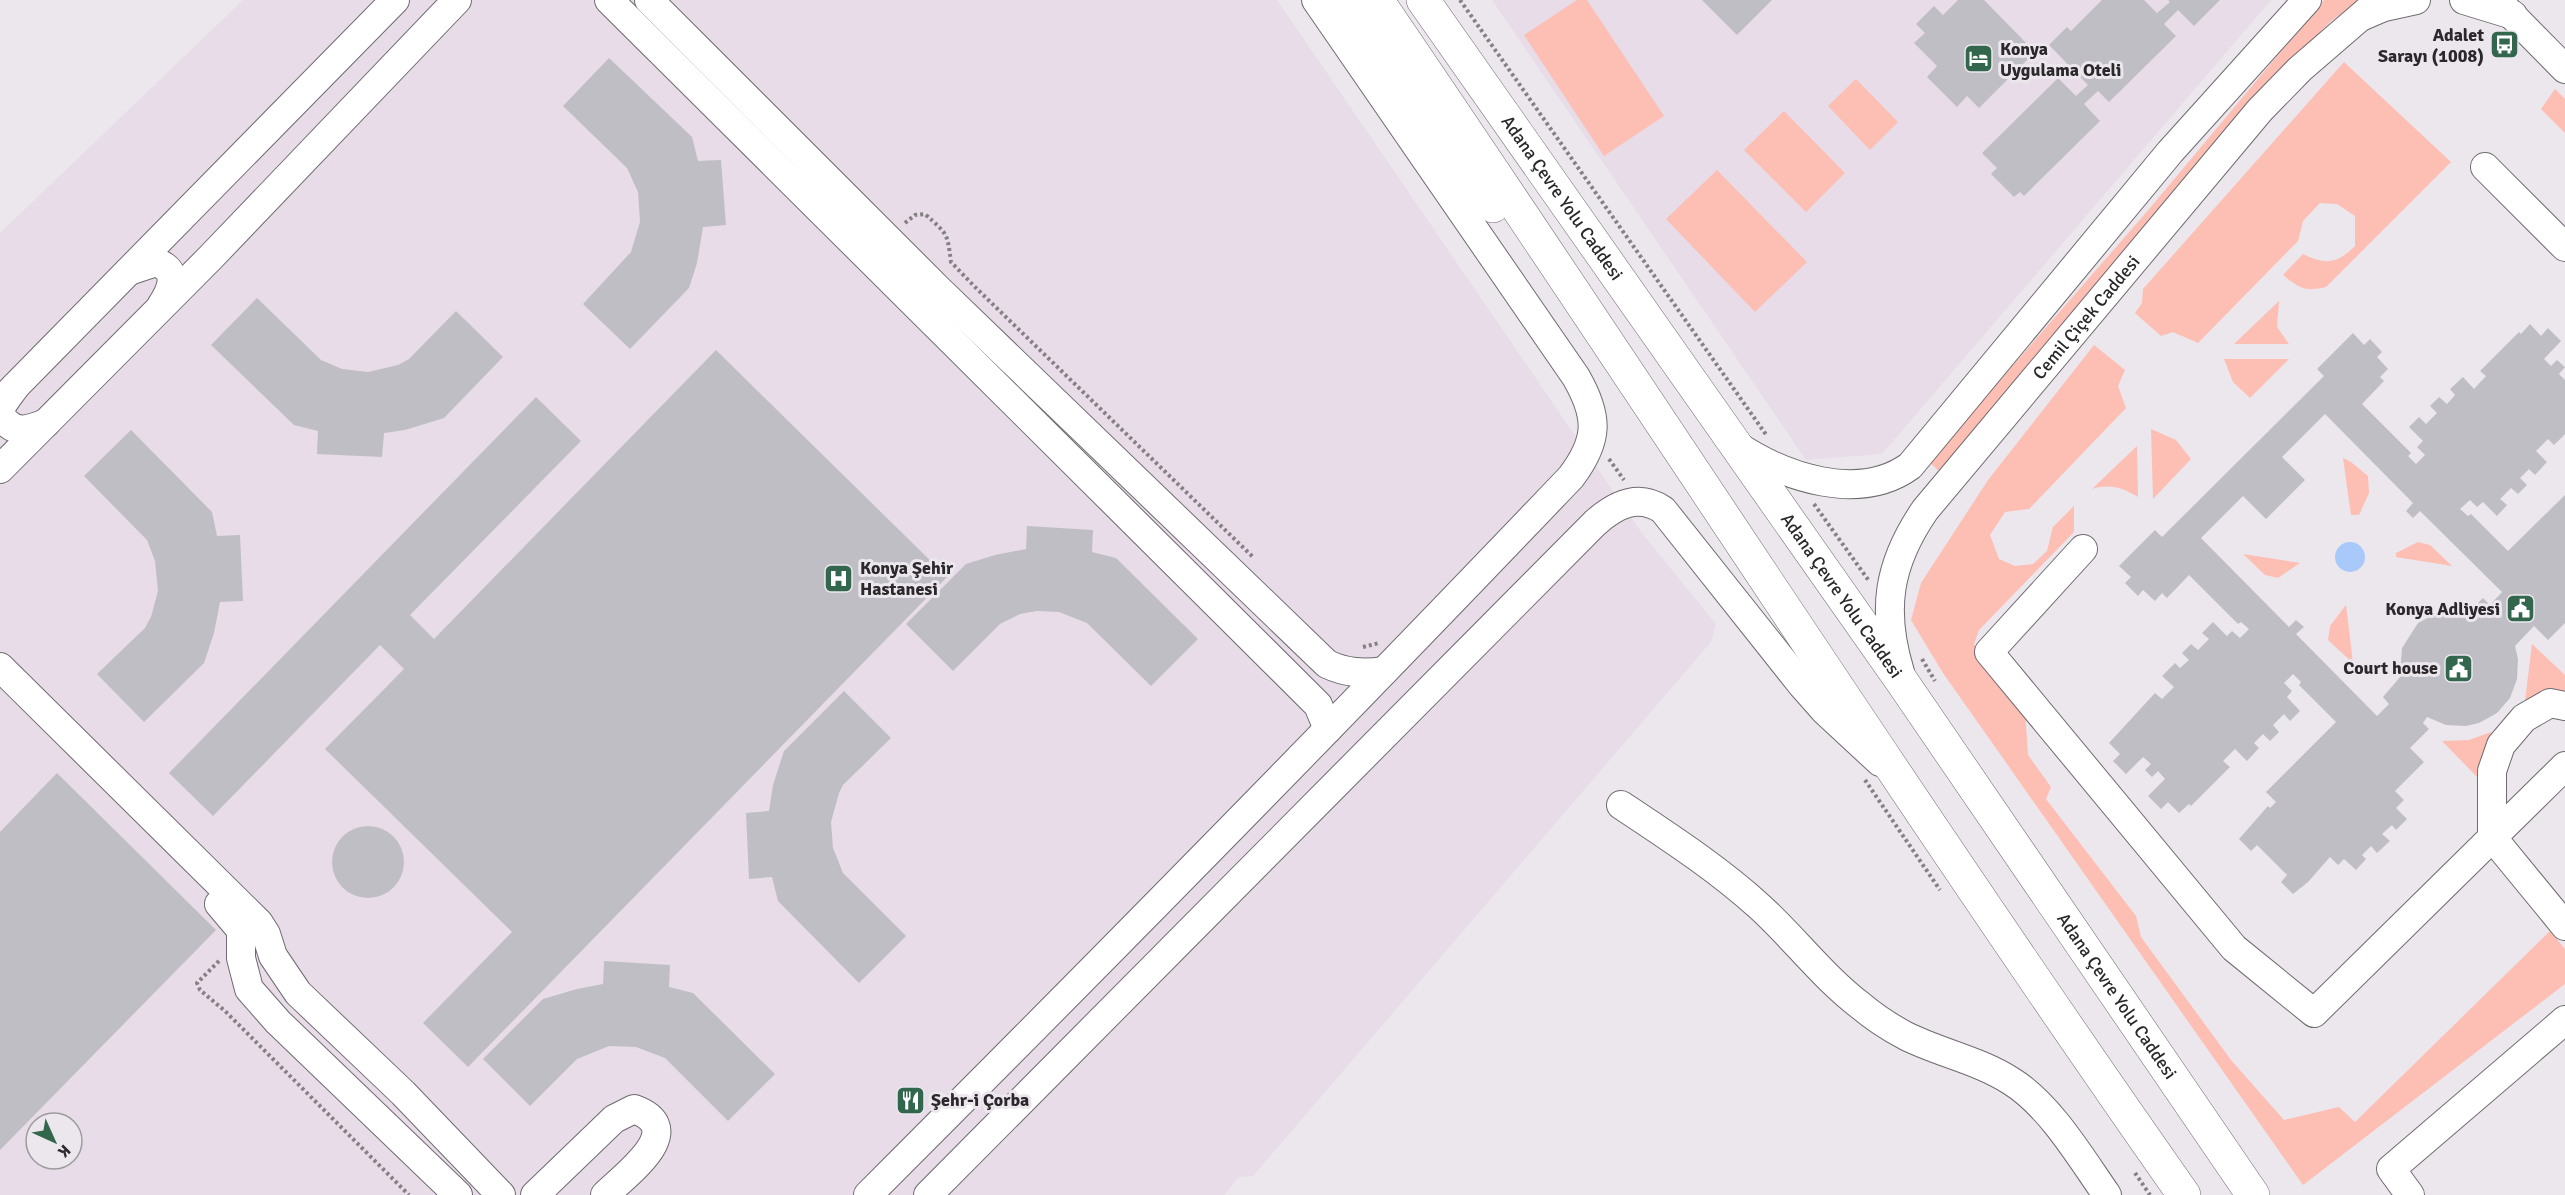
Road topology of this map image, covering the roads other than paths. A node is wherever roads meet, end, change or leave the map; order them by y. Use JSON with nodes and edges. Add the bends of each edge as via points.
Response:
{"nodes":[{"id":1,"x":395,"y":0,"type":"edge"},
{"id":2,"x":457,"y":0,"type":"edge"},
{"id":3,"x":609,"y":0,"type":"edge"},
{"id":4,"x":650,"y":0,"type":"edge"},
{"id":5,"x":1316,"y":0,"type":"edge"},
{"id":6,"x":1346,"y":0,"type":"edge"},
{"id":7,"x":1377,"y":0,"type":"edge"},
{"id":8,"x":1423,"y":0,"type":"edge"},
{"id":9,"x":1448,"y":0,"type":"edge"},
{"id":10,"x":2307,"y":0,"type":"edge"},
{"id":11,"x":2416,"y":0,"type":"edge"},
{"id":12,"x":2464,"y":0,"type":"edge"},
{"id":13,"x":2514,"y":5,"type":"edge"},
{"id":14,"x":2372,"y":8,"type":"edge"},
{"id":15,"x":2565,"y":69,"type":"edge"},
{"id":16,"x":2485,"y":167,"type":"dead end"},
{"id":17,"x":1572,"y":214,"type":"junction"},
{"id":18,"x":2565,"y":248,"type":"edge"},
{"id":19,"x":1560,"y":268,"type":"junction"},
{"id":20,"x":129,"y":271,"type":"junction"},
{"id":21,"x":158,"y":310,"type":"junction"},
{"id":22,"x":8,"y":394,"type":"edge"},
{"id":23,"x":46,"y":423,"type":"junction"},
{"id":24,"x":1732,"y":443,"type":"junction"},
{"id":25,"x":1910,"y":465,"type":"junction"},
{"id":26,"x":0,"y":469,"type":"edge"},
{"id":27,"x":1938,"y":493,"type":"junction"},
{"id":28,"x":2083,"y":549,"type":"dead end"},
{"id":29,"x":1391,"y":665,"type":"junction"},
{"id":30,"x":0,"y":667,"type":"edge"},
{"id":31,"x":1903,"y":683,"type":"junction"},
{"id":32,"x":0,"y":688,"type":"edge"},
{"id":33,"x":2565,"y":706,"type":"edge"},
{"id":34,"x":1328,"y":729,"type":"junction"},
{"id":35,"x":2565,"y":766,"type":"edge"},
{"id":36,"x":1900,"y":779,"type":"junction"},
{"id":37,"x":1621,"y":804,"type":"dead end"},
{"id":38,"x":2492,"y":837,"type":"junction"},
{"id":39,"x":2565,"y":926,"type":"edge"},
{"id":40,"x":2565,"y":1020,"type":"edge"},
{"id":41,"x":983,"y":1080,"type":"junction"},
{"id":42,"x":1011,"y":1112,"type":"junction"},
{"id":43,"x":458,"y":1195,"type":"edge"},
{"id":44,"x":501,"y":1195,"type":"edge"},
{"id":45,"x":535,"y":1195,"type":"edge"},
{"id":46,"x":605,"y":1195,"type":"edge"},
{"id":47,"x":868,"y":1195,"type":"edge"},
{"id":48,"x":928,"y":1195,"type":"edge"},
{"id":49,"x":2108,"y":1195,"type":"edge"},
{"id":50,"x":2184,"y":1195,"type":"edge"},
{"id":51,"x":2253,"y":1195,"type":"edge"},
{"id":52,"x":2410,"y":1195,"type":"edge"}],
"edges":[{"from":1,"to":20,"type":"street"},
{"from":2,"to":21,"type":"street"},
{"from":3,"to":34,"type":"street","via":[[1318,705]]},
{"from":4,"to":29,"type":"street","via":[[939,290],[1327,664],[1364,674]]},
{"from":5,"to":29,"type":"street","via":[[1576,377],[1591,408],[1594,426],[1592,443],[1571,477]]},
{"from":6,"to":19,"type":"highway","via":[[1485,196]]},
{"from":7,"to":19,"type":"highway"},
{"from":8,"to":17,"type":"highway","name":"Adana Çevre Yolu Caddesi"},
{"from":9,"to":17,"type":"highway","via":[[1526,123]]},
{"from":10,"to":25,"type":"street","via":[[2156,169]]},
{"from":11,"to":14,"type":"street","name":"Cemil Çiçek Caddesi"},
{"from":12,"to":13,"type":"street"},
{"from":13,"to":15,"type":"street"},
{"from":14,"to":27,"type":"street","name":"Cemil Çiçek Caddesi","via":[[2300,69],[2260,110]]},
{"from":16,"to":18,"type":"street"},
{"from":17,"to":24,"type":"highway","name":"Adana Çevre Yolu Caddesi"},
{"from":19,"to":36,"type":"highway"},
{"from":20,"to":21,"type":"street","via":[[156,262],[170,271],[171,291]]},
{"from":20,"to":22,"type":"street"},
{"from":21,"to":23,"type":"street"},
{"from":22,"to":23,"type":"street","via":[[1,416],[7,424],[27,430]]},
{"from":23,"to":26,"type":"street"},
{"from":24,"to":25,"type":"street","via":[[1761,460],[1812,480],[1877,481],[1894,477]]},
{"from":24,"to":31,"type":"highway","name":"Adana Çevre Yolu Caddesi"},
{"from":25,"to":27,"type":"street","via":[[1911,483],[1917,490]]},
{"from":27,"to":31,"type":"street","name":"Cemil Çiçek Caddesi","via":[[1906,541],[1891,587],[1890,638]]},
{"from":28,"to":38,"type":"street","via":[[1989,652],[2234,948],[2314,1012]]},
{"from":29,"to":34,"type":"street"},
{"from":30,"to":44,"type":"street","via":[[259,923],[273,956],[298,993]]},
{"from":31,"to":51,"type":"highway","name":"Adana Çevre Yolu Caddesi"},
{"from":32,"to":43,"type":"street","via":[[237,922],[249,989],[278,1022]]},
{"from":33,"to":38,"type":"street","via":[[2550,703],[2524,718],[2501,745],[2492,771]]},
{"from":34,"to":41,"type":"street"},
{"from":35,"to":38,"type":"street"},
{"from":36,"to":42,"type":"street","via":[[1825,711],[1663,510],[1643,501],[1623,504],[1595,523]]},
{"from":36,"to":50,"type":"highway","via":[[2037,985]]},
{"from":37,"to":49,"type":"street","via":[[1706,862],[1760,907],[1834,984],[1863,1008],[1906,1036],[1968,1059],[2013,1082],[2051,1117]]},
{"from":38,"to":39,"type":"street"},
{"from":40,"to":52,"type":"street","via":[[2391,1169]]},
{"from":41,"to":42,"type":"street","via":[[1007,1070],[1022,1072],[1025,1091]]},
{"from":41,"to":47,"type":"street"},
{"from":42,"to":48,"type":"street"},
{"from":45,"to":46,"type":"street","via":[[614,1119],[634,1109],[645,1113],[655,1123],[656,1141]]}]}
